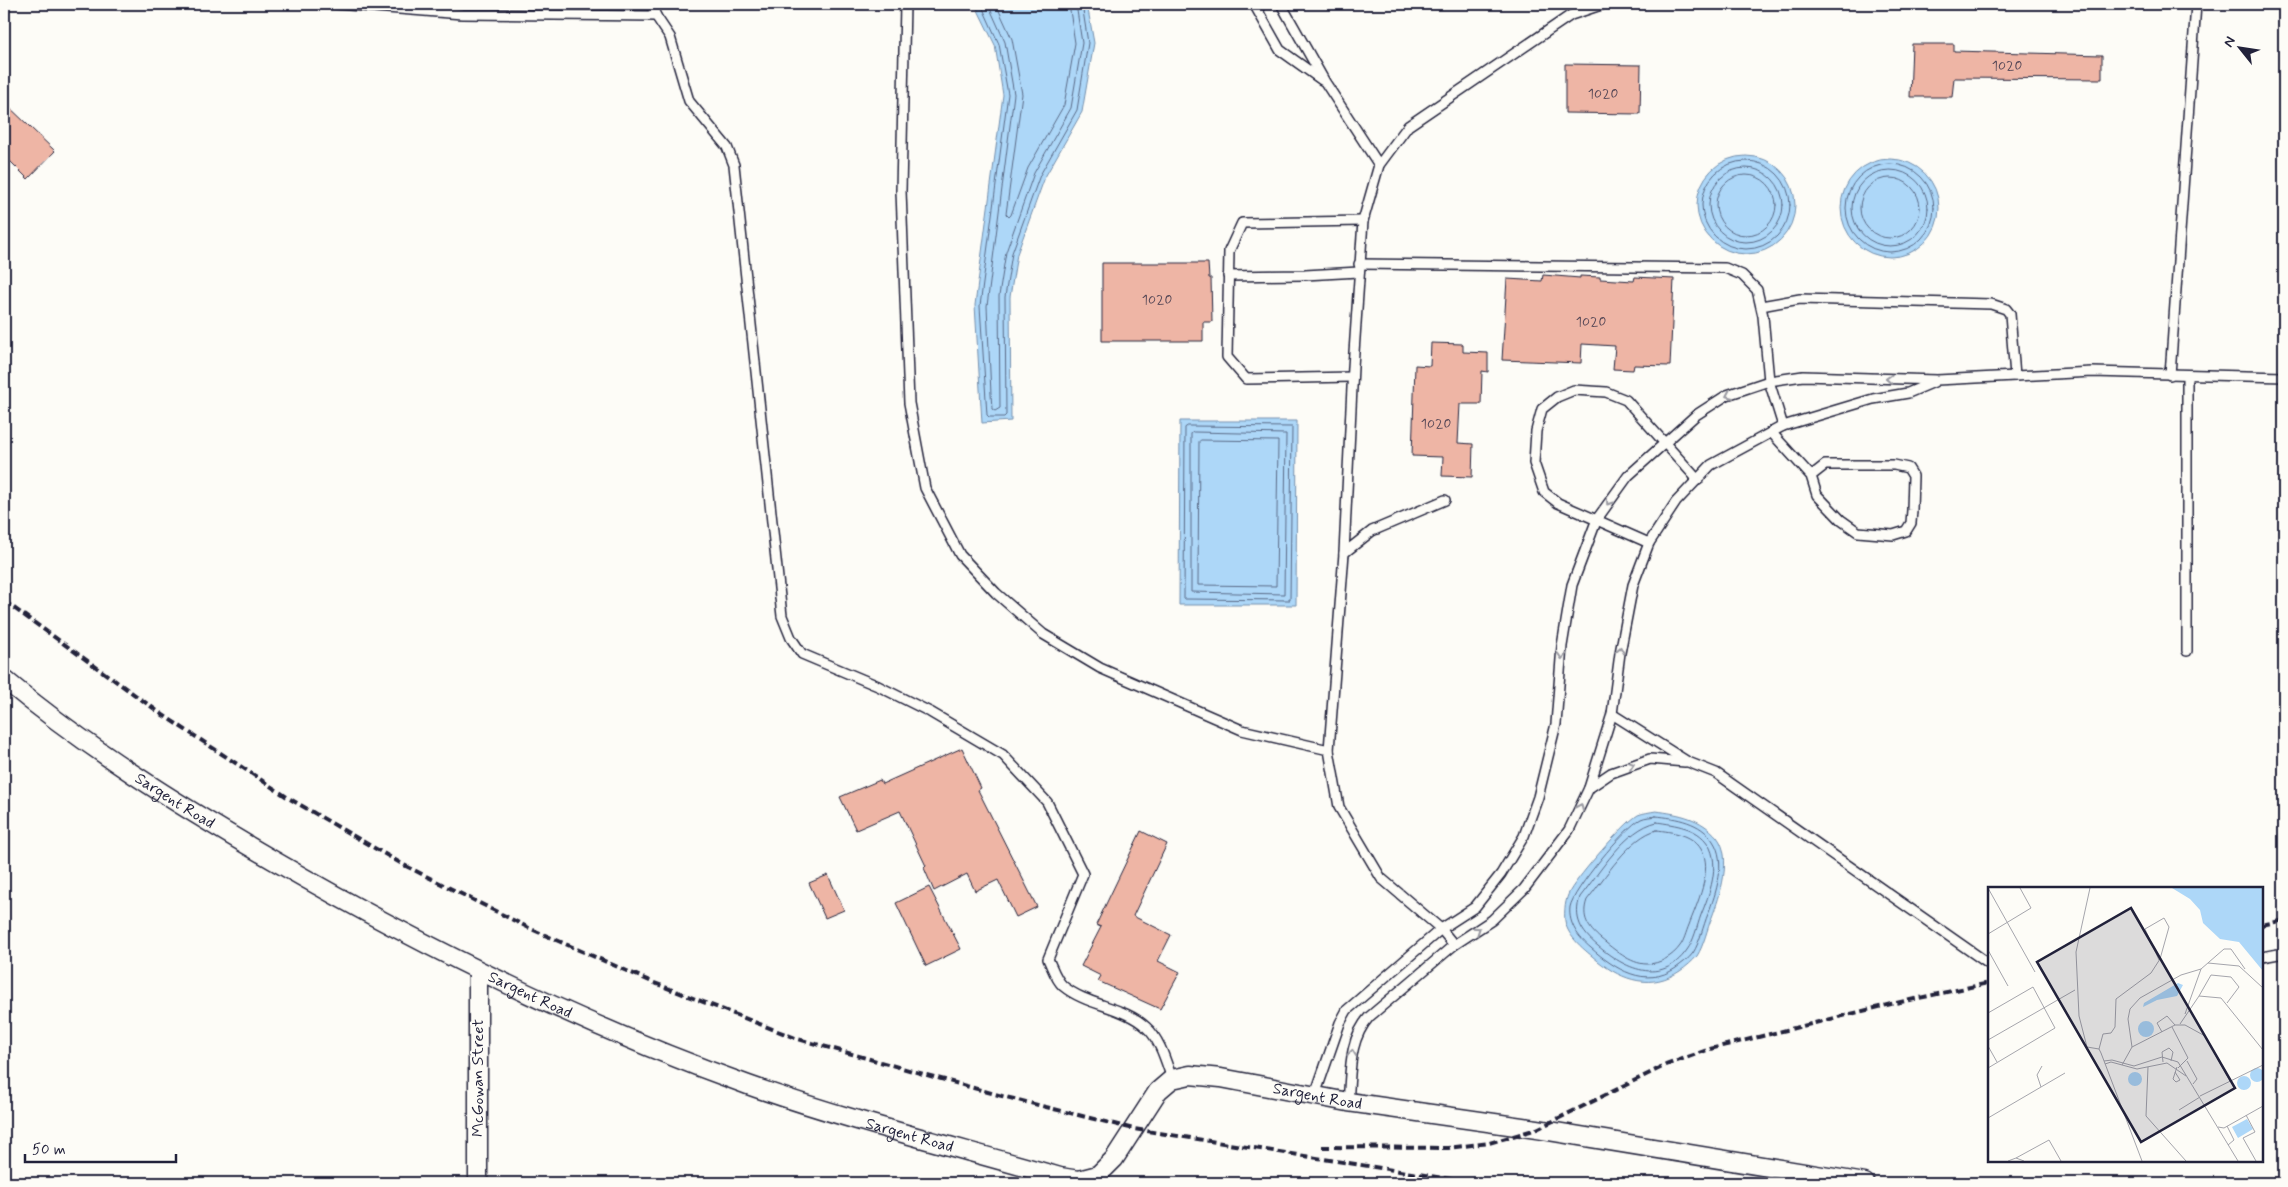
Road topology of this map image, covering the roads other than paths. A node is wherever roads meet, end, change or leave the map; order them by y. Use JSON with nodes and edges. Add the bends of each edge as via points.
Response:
{"nodes":[{"id":1,"x":336,"y":4,"type":"edge"},
{"id":2,"x":651,"y":4,"type":"edge"},
{"id":3,"x":905,"y":4,"type":"edge"},
{"id":4,"x":1254,"y":4,"type":"edge"},
{"id":5,"x":1281,"y":4,"type":"edge"},
{"id":6,"x":1604,"y":4,"type":"edge"},
{"id":7,"x":2196,"y":4,"type":"edge"},
{"id":8,"x":656,"y":16,"type":"junction"},
{"id":9,"x":1325,"y":82,"type":"junction"},
{"id":10,"x":1380,"y":165,"type":"junction"},
{"id":11,"x":1363,"y":221,"type":"junction"},
{"id":12,"x":1359,"y":268,"type":"junction"},
{"id":13,"x":1228,"y":276,"type":"junction"},
{"id":14,"x":1761,"y":306,"type":"junction"},
{"id":15,"x":2170,"y":375,"type":"junction"},
{"id":16,"x":2187,"y":375,"type":"junction"},
{"id":17,"x":2015,"y":376,"type":"junction"},
{"id":18,"x":1352,"y":377,"type":"junction"},
{"id":19,"x":2284,"y":377,"type":"edge"},
{"id":20,"x":1938,"y":380,"type":"junction"},
{"id":21,"x":1769,"y":381,"type":"junction"},
{"id":22,"x":1783,"y":426,"type":"junction"},
{"id":23,"x":1771,"y":432,"type":"junction"},
{"id":24,"x":1664,"y":443,"type":"junction"},
{"id":25,"x":1811,"y":476,"type":"junction"},
{"id":26,"x":1698,"y":480,"type":"junction"},
{"id":27,"x":1445,"y":500,"type":"dead end"},
{"id":28,"x":1597,"y":519,"type":"junction"},
{"id":29,"x":1649,"y":543,"type":"junction"},
{"id":30,"x":1344,"y":553,"type":"junction"},
{"id":31,"x":2187,"y":651,"type":"dead end"},
{"id":32,"x":4,"y":679,"type":"edge"},
{"id":33,"x":1612,"y":714,"type":"junction"},
{"id":34,"x":1329,"y":750,"type":"junction"},
{"id":35,"x":1688,"y":762,"type":"junction"},
{"id":36,"x":1589,"y":788,"type":"junction"},
{"id":37,"x":1441,"y":929,"type":"junction"},
{"id":38,"x":1454,"y":945,"type":"junction"},
{"id":39,"x":2284,"y":953,"type":"edge"},
{"id":40,"x":2263,"y":958,"type":"edge"},
{"id":41,"x":1988,"y":963,"type":"edge"},
{"id":42,"x":478,"y":972,"type":"junction"},
{"id":43,"x":1172,"y":1078,"type":"junction"},
{"id":44,"x":1315,"y":1095,"type":"junction"},
{"id":45,"x":1348,"y":1102,"type":"junction"},
{"id":46,"x":478,"y":1183,"type":"edge"},
{"id":47,"x":1865,"y":1183,"type":"edge"}],
"edges":[{"from":1,"to":8,"type":"lane","via":[[462,14]]},
{"from":2,"to":8,"type":"lane"},
{"from":3,"to":34,"type":"lane","via":[[901,191],[909,403],[925,488],[960,555],[996,593],[1043,634],[1100,668],[1242,730]]},
{"from":4,"to":9,"type":"lane","via":[[1280,50]]},
{"from":5,"to":9,"type":"lane"},
{"from":6,"to":10,"type":"lane","via":[[1571,15],[1408,126]]},
{"from":7,"to":15,"type":"lane"},
{"from":8,"to":43,"type":"lane","via":[[670,38],[689,101],[727,147],[734,165],[782,616],[791,638],[802,654],[930,712],[1003,755],[1047,802],[1083,874],[1048,959],[1062,985],[1147,1027],[1160,1047]]},
{"from":9,"to":10,"type":"lane"},
{"from":10,"to":11,"type":"lane"},
{"from":11,"to":12,"type":"lane"},
{"from":11,"to":13,"type":"lane","via":[[1242,222],[1229,251]]},
{"from":12,"to":13,"type":"lane","via":[[1306,275]]},
{"from":12,"to":14,"type":"lane","via":[[1725,268],[1742,275],[1757,290]]},
{"from":12,"to":18,"type":"lane"},
{"from":13,"to":18,"type":"lane","via":[[1227,357],[1246,379]]},
{"from":14,"to":17,"type":"lane","via":[[1800,299],[1991,304],[2006,309],[2010,314]]},
{"from":14,"to":21,"type":"lane"},
{"from":15,"to":16,"type":"lane"},
{"from":15,"to":17,"type":"lane","via":[[2092,372]]},
{"from":16,"to":19,"type":"lane"},
{"from":16,"to":31,"type":"lane"},
{"from":17,"to":20,"type":"lane"},
{"from":18,"to":30,"type":"lane"},
{"from":20,"to":21,"type":"lane","one_way":true,"via":[[1803,376]]},
{"from":20,"to":22,"type":"lane","via":[[1908,393],[1873,399]]},
{"from":21,"to":22,"type":"lane"},
{"from":21,"to":24,"type":"lane","one_way":true,"via":[[1727,395],[1696,415]]},
{"from":22,"to":23,"type":"lane"},
{"from":23,"to":25,"type":"lane"},
{"from":23,"to":26,"type":"lane","via":[[1711,465]]},
{"from":24,"to":26,"type":"lane"},
{"from":24,"to":28,"type":"lane","one_way":true,"via":[[1628,476]]},
{"from":24,"to":28,"type":"lane","via":[[1626,400],[1606,392],[1574,390],[1558,396],[1542,409],[1536,431],[1534,463],[1544,492],[1558,503]]},
{"from":25,"to":25,"type":"lane","via":[[1817,495],[1858,532],[1892,535],[1906,531],[1911,523],[1913,476],[1908,468],[1825,465]]},
{"from":26,"to":29,"type":"lane","via":[[1676,502]]},
{"from":27,"to":30,"type":"lane","via":[[1372,531]]},
{"from":28,"to":29,"type":"lane"},
{"from":28,"to":37,"type":"lane","one_way":true,"via":[[1572,585],[1562,646],[1556,724],[1538,797],[1524,836],[1501,874],[1475,907]]},
{"from":33,"to":29,"type":"lane","one_way":true,"via":[[1625,619],[1633,585]]},
{"from":30,"to":34,"type":"lane"},
{"from":32,"to":42,"type":"street","name":"Sargent Road","via":[[116,762],[226,832],[333,895]]},
{"from":33,"to":35,"type":"lane"},
{"from":33,"to":36,"type":"lane"},
{"from":34,"to":37,"type":"lane","via":[[1339,807],[1381,878]]},
{"from":36,"to":35,"type":"lane","one_way":true,"via":[[1611,773],[1650,759]]},
{"from":35,"to":41,"type":"lane","via":[[1716,773]]},
{"from":38,"to":36,"type":"lane","one_way":true,"via":[[1492,920],[1524,889],[1569,830]]},
{"from":37,"to":38,"type":"lane"},
{"from":37,"to":44,"type":"lane","via":[[1347,1010]]},
{"from":45,"to":38,"type":"lane","one_way":true,"via":[[1354,1042],[1359,1029]]},
{"from":39,"to":40,"type":"lane"},
{"from":42,"to":43,"type":"street","name":"Sargent Road","via":[[748,1085],[1078,1180],[1098,1176],[1114,1159],[1158,1091]]},
{"from":42,"to":46,"type":"street","name":"McGowan Street"},
{"from":43,"to":44,"type":"street","name":"Sargent Road","via":[[1190,1075],[1220,1078]]},
{"from":44,"to":45,"type":"street","name":"Sargent Road"},
{"from":45,"to":47,"type":"street","name":"Sargent Road","via":[[1537,1129]]}]}
